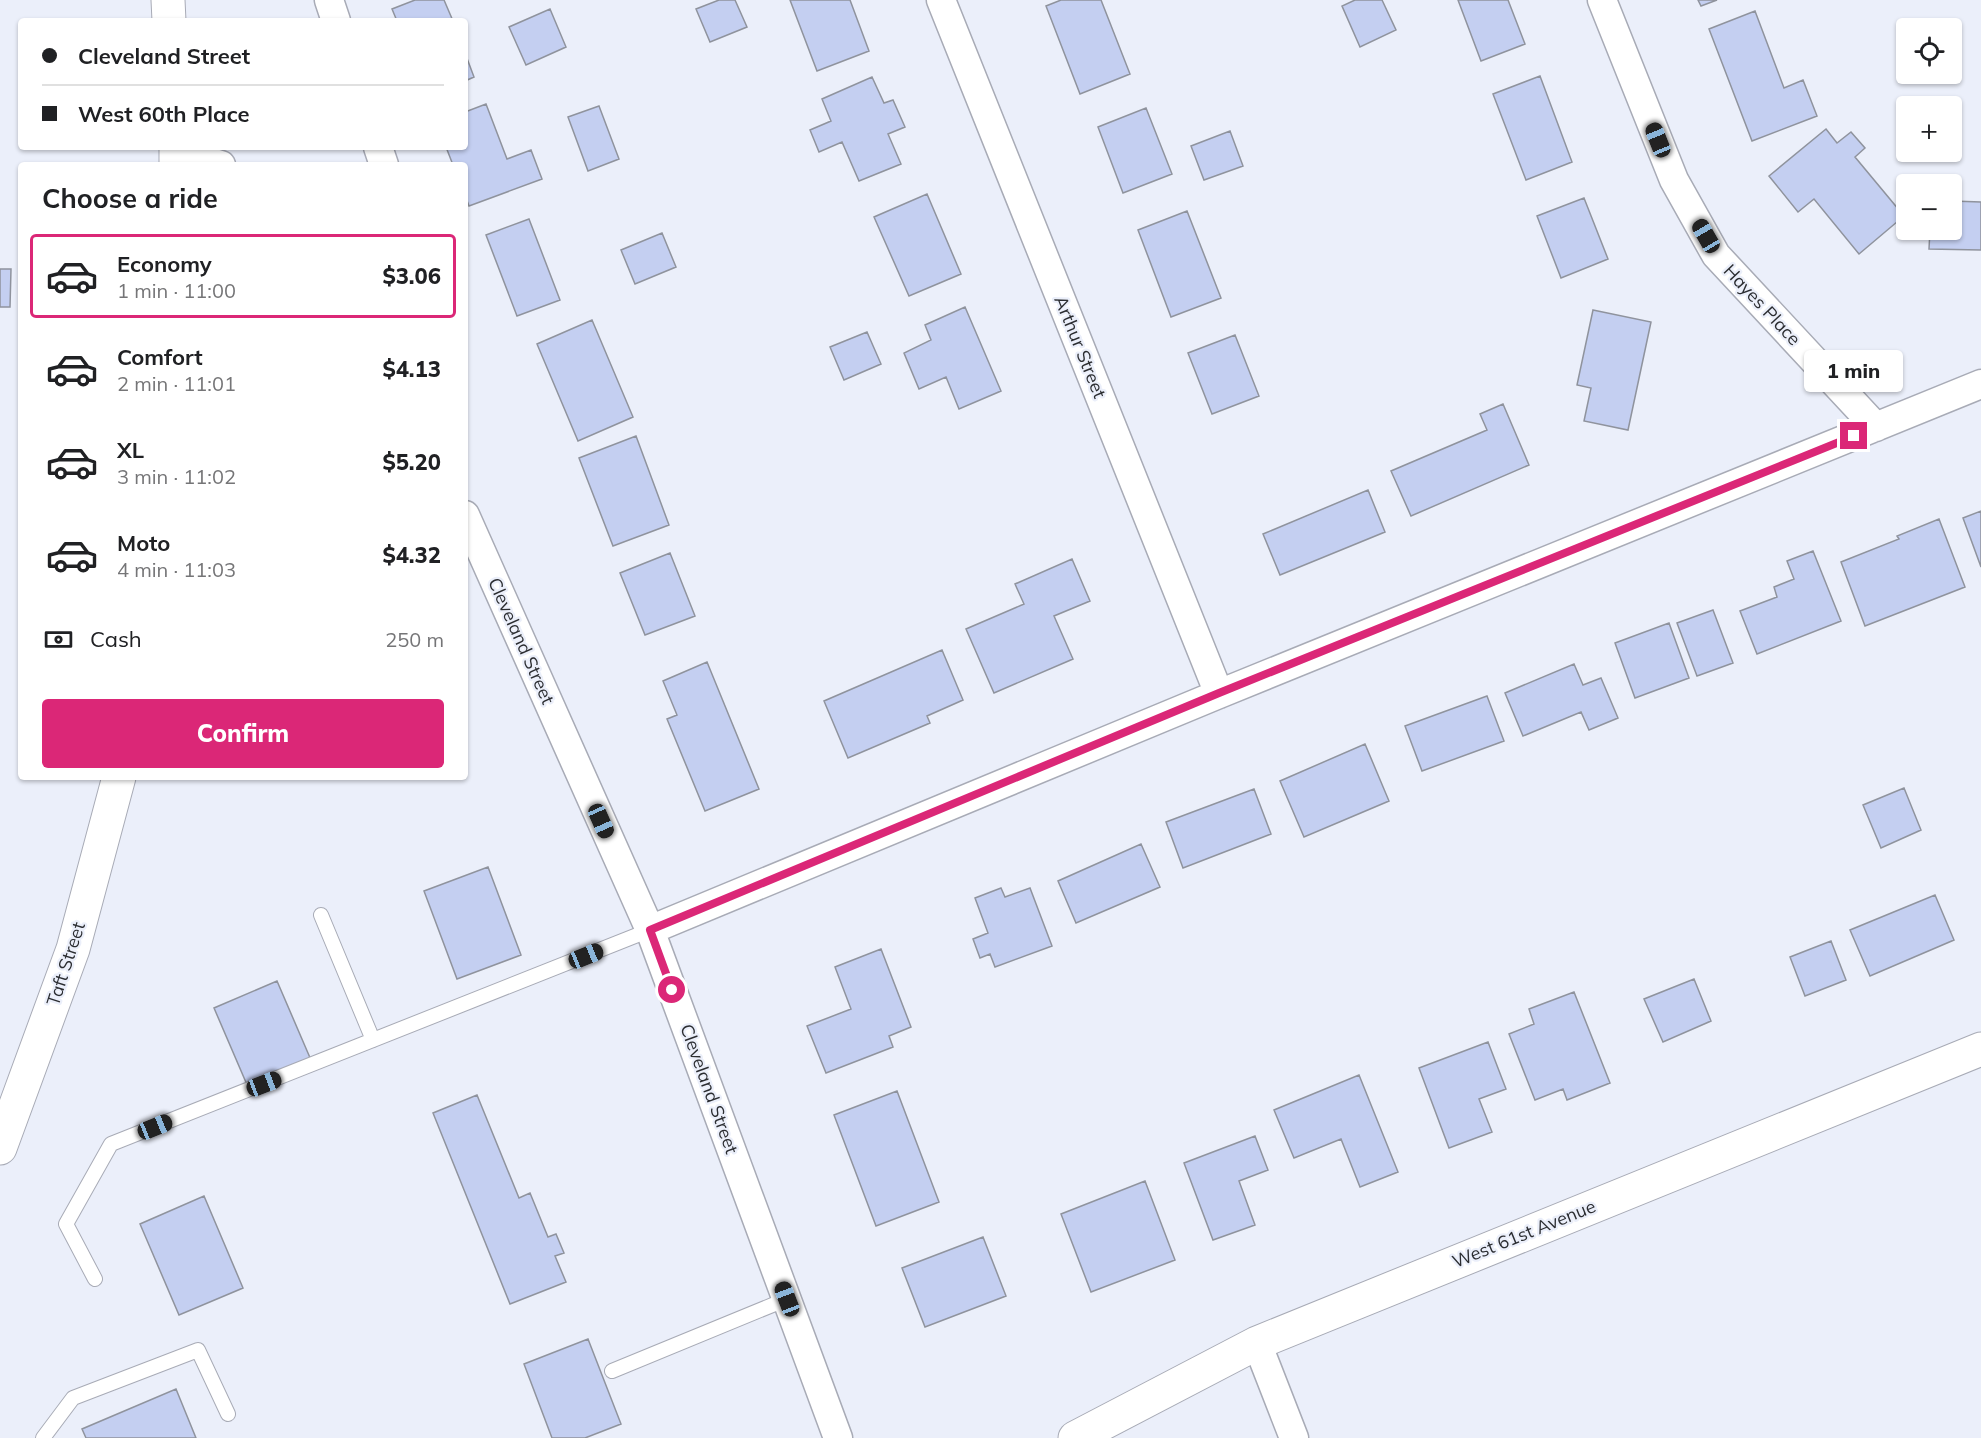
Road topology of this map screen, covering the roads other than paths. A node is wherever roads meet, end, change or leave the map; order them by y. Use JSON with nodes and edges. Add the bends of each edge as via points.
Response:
{"nodes":[{"id":1,"x":168,"y":0,"type":"edge"},
{"id":2,"x":329,"y":0,"type":"edge"},
{"id":3,"x":941,"y":0,"type":"edge"},
{"id":4,"x":1602,"y":0,"type":"edge"},
{"id":5,"x":169,"y":18,"type":"edge"},
{"id":6,"x":335,"y":18,"type":"edge"},
{"id":7,"x":176,"y":154,"type":"edge"},
{"id":8,"x":208,"y":162,"type":"edge"},
{"id":9,"x":1981,"y":384,"type":"edge"},
{"id":10,"x":1876,"y":427,"type":"junction"},
{"id":11,"x":468,"y":522,"type":"edge"},
{"id":12,"x":1219,"y":693,"type":"junction"},
{"id":13,"x":118,"y":780,"type":"edge"},
{"id":14,"x":321,"y":915,"type":"dead end"},
{"id":15,"x":650,"y":930,"type":"junction"},
{"id":16,"x":373,"y":1040,"type":"junction"},
{"id":17,"x":1981,"y":1049,"type":"edge"},
{"id":18,"x":0,"y":1148,"type":"edge"},
{"id":19,"x":95,"y":1279,"type":"dead end"},
{"id":20,"x":787,"y":1299,"type":"junction"},
{"id":21,"x":1257,"y":1343,"type":"junction"},
{"id":22,"x":612,"y":1371,"type":"dead end"},
{"id":23,"x":228,"y":1414,"type":"dead end"},
{"id":24,"x":43,"y":1438,"type":"edge"},
{"id":25,"x":838,"y":1438,"type":"edge"},
{"id":26,"x":1075,"y":1438,"type":"edge"},
{"id":27,"x":1294,"y":1438,"type":"edge"}],
"edges":[{"from":1,"to":5,"type":"main road"},
{"from":2,"to":6,"type":"street"},
{"from":3,"to":12,"type":"street","name":"Arthur Street"},
{"from":4,"to":10,"type":"street","name":"Hayes Place","via":[[1674,180],[1716,255]]},
{"from":7,"to":8,"type":"street"},
{"from":9,"to":10,"type":"street"},
{"from":10,"to":12,"type":"street"},
{"from":11,"to":15,"type":"street","name":"Cleveland Street"},
{"from":12,"to":15,"type":"street"},
{"from":13,"to":18,"type":"main road","name":"Taft Street","via":[[73,949]]},
{"from":14,"to":16,"type":"lane"},
{"from":15,"to":16,"type":"lane"},
{"from":15,"to":20,"type":"street","name":"Cleveland Street"},
{"from":16,"to":19,"type":"lane","via":[[111,1144],[66,1224]]},
{"from":17,"to":21,"type":"main road","name":"West 61st Avenue"},
{"from":20,"to":22,"type":"lane"},
{"from":20,"to":25,"type":"street","name":"Cleveland Street"},
{"from":21,"to":26,"type":"main road","name":"West 61st Avenue"},
{"from":21,"to":27,"type":"street"},
{"from":23,"to":24,"type":"lane","via":[[198,1350],[73,1398]]}]}
